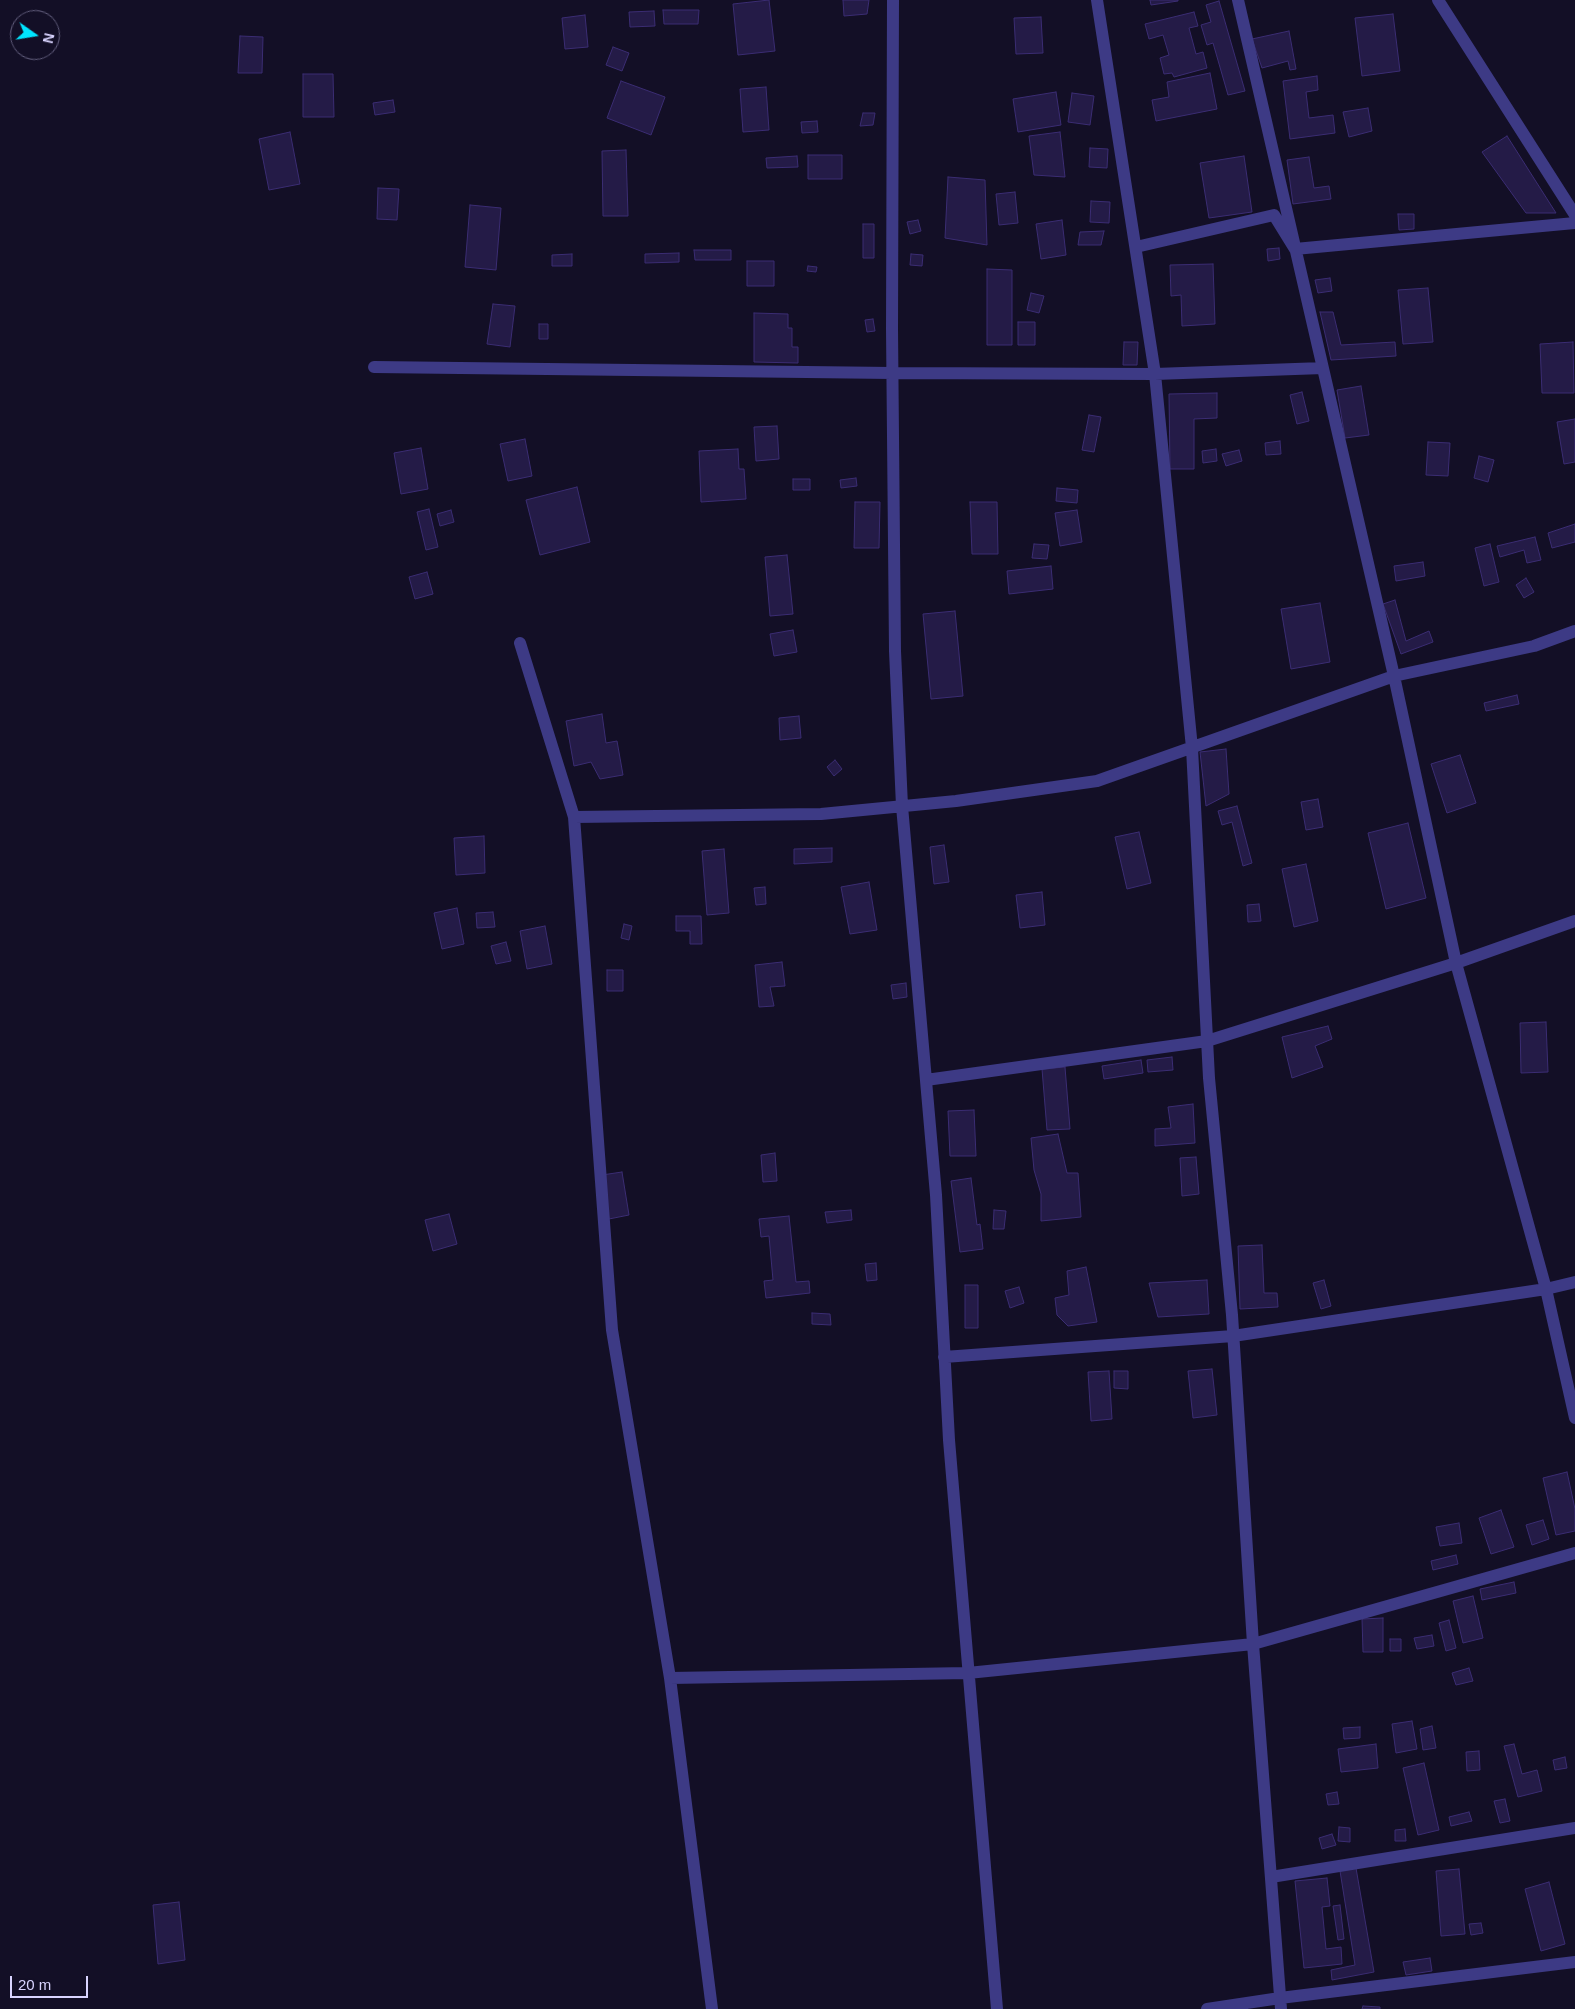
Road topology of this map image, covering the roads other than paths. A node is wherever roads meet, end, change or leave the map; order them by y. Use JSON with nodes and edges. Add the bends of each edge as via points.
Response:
{"nodes":[{"id":1,"x":893,"y":0,"type":"edge"},
{"id":2,"x":1097,"y":0,"type":"edge"},
{"id":3,"x":1238,"y":0,"type":"edge"},
{"id":4,"x":1438,"y":0,"type":"edge"},
{"id":5,"x":1575,"y":215,"type":"edge"},
{"id":6,"x":1575,"y":223,"type":"edge"},
{"id":7,"x":1136,"y":247,"type":"junction"},
{"id":8,"x":1295,"y":249,"type":"junction"},
{"id":9,"x":374,"y":367,"type":"dead end"},
{"id":10,"x":1323,"y":368,"type":"junction"},
{"id":11,"x":892,"y":374,"type":"junction"},
{"id":12,"x":1156,"y":374,"type":"junction"},
{"id":13,"x":1575,"y":631,"type":"edge"},
{"id":14,"x":520,"y":643,"type":"dead end"},
{"id":15,"x":1394,"y":676,"type":"junction"},
{"id":16,"x":1192,"y":748,"type":"junction"},
{"id":17,"x":902,"y":806,"type":"junction"},
{"id":18,"x":574,"y":817,"type":"junction"},
{"id":19,"x":1575,"y":921,"type":"edge"},
{"id":20,"x":1456,"y":963,"type":"junction"},
{"id":21,"x":1207,"y":1041,"type":"junction"},
{"id":22,"x":926,"y":1080,"type":"junction"},
{"id":23,"x":1575,"y":1282,"type":"edge"},
{"id":24,"x":1546,"y":1288,"type":"junction"},
{"id":25,"x":1233,"y":1336,"type":"junction"},
{"id":26,"x":944,"y":1357,"type":"junction"},
{"id":27,"x":1575,"y":1418,"type":"edge"},
{"id":28,"x":1575,"y":1553,"type":"edge"},
{"id":29,"x":1253,"y":1644,"type":"junction"},
{"id":30,"x":968,"y":1672,"type":"junction"},
{"id":31,"x":670,"y":1678,"type":"junction"},
{"id":32,"x":1575,"y":1828,"type":"edge"},
{"id":33,"x":1271,"y":1877,"type":"junction"},
{"id":34,"x":1575,"y":1962,"type":"edge"},
{"id":35,"x":1280,"y":2004,"type":"edge"},
{"id":36,"x":712,"y":2009,"type":"edge"},
{"id":37,"x":997,"y":2009,"type":"edge"},
{"id":38,"x":1207,"y":2009,"type":"edge"}],
"edges":[{"from":1,"to":11,"type":"street"},
{"from":2,"to":7,"type":"street"},
{"from":3,"to":8,"type":"street"},
{"from":4,"to":5,"type":"street"},
{"from":6,"to":8,"type":"street"},
{"from":7,"to":8,"type":"street","via":[[1274,216]]},
{"from":7,"to":12,"type":"street"},
{"from":8,"to":10,"type":"street"},
{"from":9,"to":11,"type":"street"},
{"from":10,"to":12,"type":"street"},
{"from":10,"to":15,"type":"street"},
{"from":11,"to":12,"type":"street"},
{"from":11,"to":17,"type":"street","via":[[895,650]]},
{"from":12,"to":16,"type":"street"},
{"from":13,"to":15,"type":"street","via":[[1534,646]]},
{"from":14,"to":18,"type":"street"},
{"from":15,"to":16,"type":"street"},
{"from":15,"to":20,"type":"street"},
{"from":16,"to":17,"type":"street","via":[[1097,781]]},
{"from":16,"to":21,"type":"street"},
{"from":17,"to":18,"type":"street","via":[[821,814]]},
{"from":17,"to":22,"type":"street"},
{"from":18,"to":31,"type":"street","via":[[612,1330]]},
{"from":19,"to":20,"type":"street"},
{"from":20,"to":21,"type":"street"},
{"from":20,"to":24,"type":"street"},
{"from":21,"to":22,"type":"street"},
{"from":21,"to":25,"type":"street"},
{"from":22,"to":26,"type":"street","via":[[936,1195]]},
{"from":23,"to":24,"type":"street"},
{"from":24,"to":25,"type":"street"},
{"from":24,"to":27,"type":"street"},
{"from":25,"to":26,"type":"street"},
{"from":25,"to":29,"type":"street"},
{"from":26,"to":30,"type":"street"},
{"from":28,"to":29,"type":"street"},
{"from":29,"to":30,"type":"street"},
{"from":29,"to":33,"type":"street"},
{"from":30,"to":31,"type":"street"},
{"from":30,"to":37,"type":"street"},
{"from":31,"to":36,"type":"street"},
{"from":32,"to":33,"type":"street"},
{"from":33,"to":35,"type":"street"},
{"from":34,"to":35,"type":"street"},
{"from":35,"to":38,"type":"street"}]}
